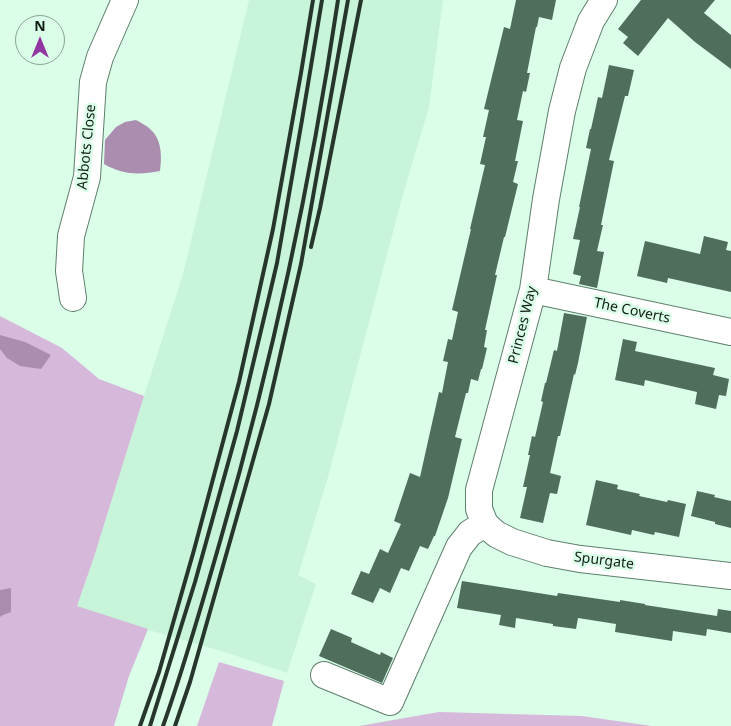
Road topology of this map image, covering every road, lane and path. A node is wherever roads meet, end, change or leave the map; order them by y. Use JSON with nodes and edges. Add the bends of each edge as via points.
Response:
{"nodes":[{"id":1,"x":604,"y":0,"type":"edge"},
{"id":2,"x":122,"y":7,"type":"edge"},
{"id":3,"x":533,"y":290,"type":"junction"},
{"id":4,"x":73,"y":298,"type":"dead end"},
{"id":5,"x":731,"y":332,"type":"edge"},
{"id":6,"x":485,"y":524,"type":"junction"},
{"id":7,"x":731,"y":576,"type":"edge"},
{"id":8,"x":324,"y":675,"type":"dead end"}],
"edges":[{"from":1,"to":3,"type":"street","name":"Princes Way","via":[[590,21],[562,111]]},
{"from":2,"to":4,"type":"street","name":"Abbots Close","via":[[93,82],[86,177],[71,236],[69,271]]},
{"from":3,"to":5,"type":"street","name":"The Coverts"},
{"from":3,"to":6,"type":"street","name":"Princes Way","via":[[480,490],[478,509]]},
{"from":6,"to":7,"type":"street","name":"Spurgate","via":[[512,542],[547,553]]},
{"from":6,"to":8,"type":"street","via":[[459,547],[390,702]]}]}
